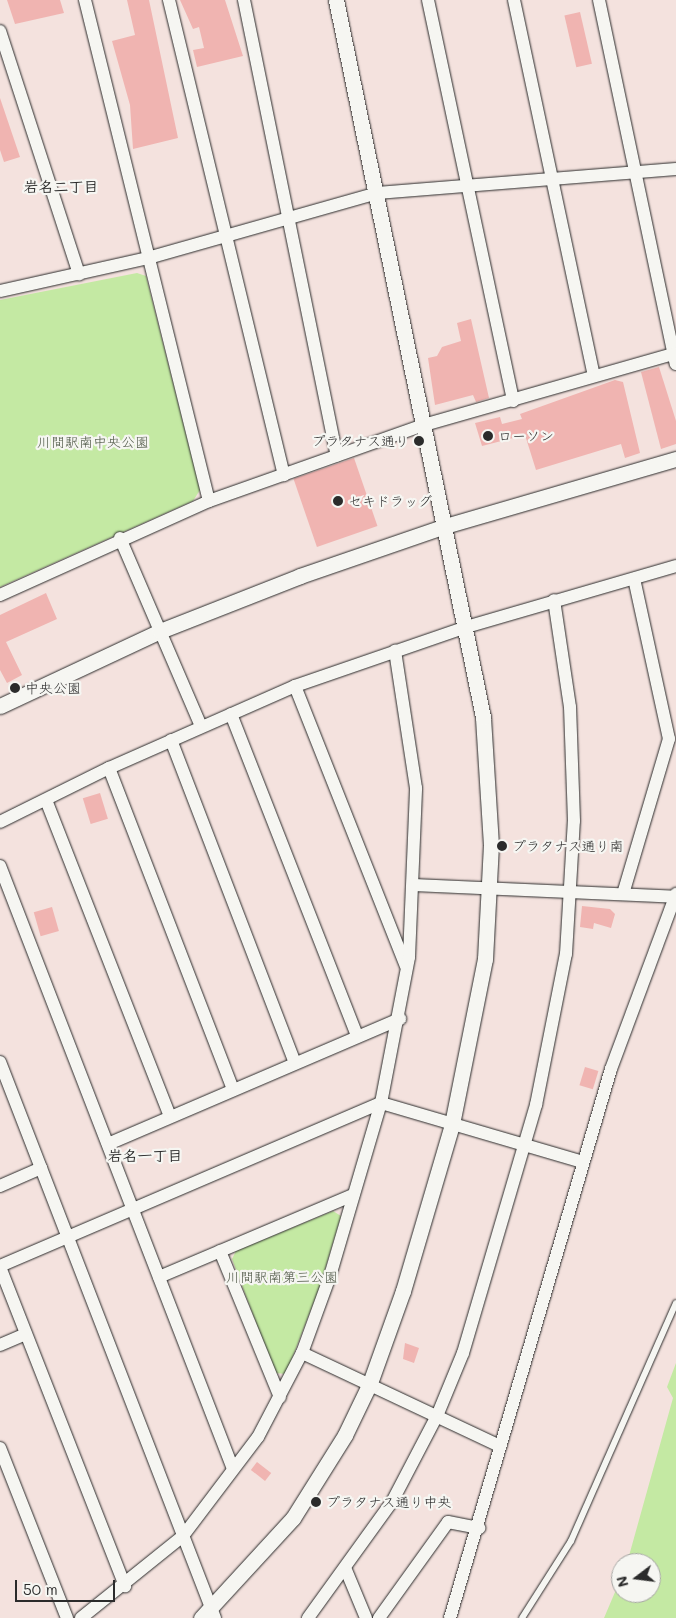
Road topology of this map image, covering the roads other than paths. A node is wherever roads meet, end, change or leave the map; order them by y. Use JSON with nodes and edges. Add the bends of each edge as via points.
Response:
{"nodes":[{"id":1,"x":85,"y":0,"type":"edge"},
{"id":2,"x":168,"y":0,"type":"edge"},
{"id":3,"x":244,"y":0,"type":"edge"},
{"id":4,"x":336,"y":0,"type":"edge"},
{"id":5,"x":428,"y":0,"type":"edge"},
{"id":6,"x":514,"y":0,"type":"edge"},
{"id":7,"x":599,"y":0,"type":"edge"},
{"id":8,"x":0,"y":31,"type":"edge"},
{"id":9,"x":676,"y":169,"type":"edge"},
{"id":10,"x":635,"y":172,"type":"junction"},
{"id":11,"x":551,"y":180,"type":"junction"},
{"id":12,"x":465,"y":184,"type":"junction"},
{"id":13,"x":377,"y":192,"type":"junction"},
{"id":14,"x":289,"y":218,"type":"junction"},
{"id":15,"x":224,"y":236,"type":"junction"},
{"id":16,"x":148,"y":258,"type":"junction"},
{"id":17,"x":78,"y":274,"type":"junction"},
{"id":18,"x":0,"y":291,"type":"edge"},
{"id":19,"x":675,"y":357,"type":"edge"},
{"id":20,"x":594,"y":376,"type":"junction"},
{"id":21,"x":513,"y":401,"type":"junction"},
{"id":22,"x":424,"y":425,"type":"junction"},
{"id":23,"x":337,"y":456,"type":"junction"},
{"id":24,"x":676,"y":459,"type":"edge"},
{"id":25,"x":284,"y":475,"type":"junction"},
{"id":26,"x":209,"y":501,"type":"junction"},
{"id":27,"x":446,"y":526,"type":"junction"},
{"id":28,"x":120,"y":538,"type":"junction"},
{"id":29,"x":676,"y":566,"type":"edge"},
{"id":30,"x":634,"y":579,"type":"junction"},
{"id":31,"x":0,"y":595,"type":"edge"},
{"id":32,"x":554,"y":600,"type":"junction"},
{"id":33,"x":466,"y":627,"type":"junction"},
{"id":34,"x":160,"y":631,"type":"junction"},
{"id":35,"x":394,"y":651,"type":"junction"},
{"id":36,"x":295,"y":686,"type":"junction"},
{"id":37,"x":0,"y":706,"type":"edge"},
{"id":38,"x":231,"y":714,"type":"junction"},
{"id":39,"x":200,"y":726,"type":"junction"},
{"id":40,"x":171,"y":740,"type":"junction"},
{"id":41,"x":109,"y":768,"type":"junction"},
{"id":42,"x":46,"y":800,"type":"junction"},
{"id":43,"x":0,"y":822,"type":"edge"},
{"id":44,"x":0,"y":866,"type":"edge"},
{"id":45,"x":414,"y":885,"type":"junction"},
{"id":46,"x":491,"y":890,"type":"junction"},
{"id":47,"x":571,"y":893,"type":"junction"},
{"id":48,"x":623,"y":894,"type":"junction"},
{"id":49,"x":675,"y":896,"type":"edge"},
{"id":50,"x":407,"y":968,"type":"junction"},
{"id":51,"x":400,"y":1019,"type":"junction"},
{"id":52,"x":357,"y":1035,"type":"junction"},
{"id":53,"x":0,"y":1062,"type":"edge"},
{"id":54,"x":295,"y":1062,"type":"junction"},
{"id":55,"x":233,"y":1090,"type":"junction"},
{"id":56,"x":381,"y":1104,"type":"junction"},
{"id":57,"x":170,"y":1117,"type":"junction"},
{"id":58,"x":452,"y":1124,"type":"junction"},
{"id":59,"x":108,"y":1144,"type":"junction"},
{"id":60,"x":523,"y":1144,"type":"junction"},
{"id":61,"x":584,"y":1162,"type":"junction"},
{"id":62,"x":41,"y":1168,"type":"junction"},
{"id":63,"x":0,"y":1186,"type":"edge"},
{"id":64,"x":353,"y":1195,"type":"junction"},
{"id":65,"x":133,"y":1211,"type":"junction"},
{"id":66,"x":69,"y":1240,"type":"junction"},
{"id":67,"x":220,"y":1251,"type":"junction"},
{"id":68,"x":0,"y":1266,"type":"edge"},
{"id":69,"x":159,"y":1277,"type":"junction"},
{"id":70,"x":676,"y":1303,"type":"edge"},
{"id":71,"x":26,"y":1334,"type":"junction"},
{"id":72,"x":0,"y":1345,"type":"edge"},
{"id":73,"x":302,"y":1353,"type":"junction"},
{"id":74,"x":370,"y":1384,"type":"junction"},
{"id":75,"x":280,"y":1397,"type":"junction"},
{"id":76,"x":437,"y":1416,"type":"junction"},
{"id":77,"x":500,"y":1446,"type":"junction"},
{"id":78,"x":0,"y":1448,"type":"edge"},
{"id":79,"x":233,"y":1469,"type":"junction"},
{"id":80,"x":478,"y":1528,"type":"junction"},
{"id":81,"x":183,"y":1536,"type":"junction"},
{"id":82,"x":346,"y":1570,"type":"junction"},
{"id":83,"x":125,"y":1586,"type":"junction"},
{"id":84,"x":209,"y":1615,"type":"edge"},
{"id":85,"x":68,"y":1618,"type":"edge"},
{"id":86,"x":81,"y":1618,"type":"edge"},
{"id":87,"x":308,"y":1618,"type":"edge"},
{"id":88,"x":366,"y":1618,"type":"edge"},
{"id":89,"x":379,"y":1618,"type":"edge"},
{"id":90,"x":450,"y":1618,"type":"edge"},
{"id":91,"x":522,"y":1618,"type":"edge"}],
"edges":[{"from":1,"to":16,"type":"street"},
{"from":2,"to":15,"type":"street"},
{"from":3,"to":14,"type":"street"},
{"from":4,"to":13,"type":"street"},
{"from":5,"to":12,"type":"street"},
{"from":6,"to":11,"type":"street"},
{"from":7,"to":10,"type":"street"},
{"from":8,"to":17,"type":"street"},
{"from":9,"to":10,"type":"street"},
{"from":10,"to":11,"type":"street"},
{"from":10,"to":19,"type":"street"},
{"from":11,"to":12,"type":"street"},
{"from":11,"to":20,"type":"street"},
{"from":12,"to":13,"type":"street"},
{"from":12,"to":21,"type":"street"},
{"from":13,"to":14,"type":"street"},
{"from":13,"to":22,"type":"street"},
{"from":14,"to":15,"type":"street"},
{"from":14,"to":23,"type":"street"},
{"from":15,"to":16,"type":"street"},
{"from":15,"to":25,"type":"street"},
{"from":16,"to":17,"type":"street"},
{"from":16,"to":26,"type":"street"},
{"from":17,"to":18,"type":"street"},
{"from":19,"to":20,"type":"street"},
{"from":20,"to":21,"type":"street"},
{"from":21,"to":22,"type":"street"},
{"from":22,"to":23,"type":"street"},
{"from":22,"to":27,"type":"street"},
{"from":23,"to":25,"type":"street"},
{"from":24,"to":27,"type":"street"},
{"from":25,"to":26,"type":"street"},
{"from":26,"to":28,"type":"street"},
{"from":27,"to":33,"type":"street"},
{"from":27,"to":34,"type":"street"},
{"from":28,"to":31,"type":"street"},
{"from":28,"to":34,"type":"street"},
{"from":29,"to":30,"type":"street"},
{"from":30,"to":32,"type":"street"},
{"from":30,"to":48,"type":"street","via":[[669,739]]},
{"from":32,"to":33,"type":"street"},
{"from":32,"to":47,"type":"street","via":[[572,743]]},
{"from":33,"to":35,"type":"street"},
{"from":33,"to":46,"type":"street","via":[[486,754]]},
{"from":34,"to":37,"type":"street"},
{"from":34,"to":39,"type":"street"},
{"from":35,"to":36,"type":"street"},
{"from":35,"to":45,"type":"street","via":[[416,788]]},
{"from":36,"to":38,"type":"street"},
{"from":36,"to":50,"type":"street"},
{"from":38,"to":39,"type":"street"},
{"from":38,"to":52,"type":"street"},
{"from":39,"to":40,"type":"street"},
{"from":40,"to":41,"type":"street"},
{"from":40,"to":54,"type":"street"},
{"from":41,"to":42,"type":"street"},
{"from":41,"to":55,"type":"street"},
{"from":42,"to":43,"type":"street"},
{"from":42,"to":57,"type":"street"},
{"from":44,"to":59,"type":"street"},
{"from":45,"to":46,"type":"street"},
{"from":45,"to":50,"type":"street"},
{"from":46,"to":47,"type":"street"},
{"from":46,"to":58,"type":"street","via":[[478,1003]]},
{"from":47,"to":48,"type":"street"},
{"from":47,"to":60,"type":"street","via":[[556,1018]]},
{"from":48,"to":49,"type":"street"},
{"from":49,"to":61,"type":"street","via":[[611,1069]]},
{"from":50,"to":51,"type":"street"},
{"from":51,"to":52,"type":"street"},
{"from":51,"to":56,"type":"street"},
{"from":52,"to":54,"type":"street"},
{"from":53,"to":62,"type":"street"},
{"from":54,"to":55,"type":"street"},
{"from":55,"to":57,"type":"street"},
{"from":56,"to":58,"type":"street"},
{"from":56,"to":64,"type":"street"},
{"from":56,"to":65,"type":"street"},
{"from":57,"to":59,"type":"street"},
{"from":58,"to":60,"type":"street"},
{"from":58,"to":74,"type":"street","via":[[403,1290]]},
{"from":59,"to":65,"type":"street"},
{"from":60,"to":61,"type":"street"},
{"from":60,"to":76,"type":"street","via":[[463,1353]]},
{"from":61,"to":77,"type":"street"},
{"from":62,"to":63,"type":"street"},
{"from":62,"to":66,"type":"street"},
{"from":64,"to":67,"type":"street"},
{"from":64,"to":73,"type":"street"},
{"from":65,"to":66,"type":"street"},
{"from":65,"to":69,"type":"street"},
{"from":66,"to":68,"type":"street"},
{"from":66,"to":81,"type":"street"},
{"from":67,"to":69,"type":"street"},
{"from":67,"to":75,"type":"street"},
{"from":68,"to":71,"type":"street"},
{"from":69,"to":79,"type":"street"},
{"from":70,"to":91,"type":"lane","via":[[571,1541]]},
{"from":71,"to":72,"type":"street"},
{"from":71,"to":83,"type":"street"},
{"from":73,"to":74,"type":"street"},
{"from":73,"to":75,"type":"street"},
{"from":74,"to":76,"type":"street"},
{"from":74,"to":84,"type":"street","via":[[345,1435],[293,1518]]},
{"from":75,"to":79,"type":"street","via":[[258,1436]]},
{"from":76,"to":77,"type":"street"},
{"from":76,"to":82,"type":"street","via":[[393,1500]]},
{"from":77,"to":80,"type":"street"},
{"from":78,"to":85,"type":"street"},
{"from":79,"to":81,"type":"street"},
{"from":80,"to":89,"type":"street","via":[[448,1522]]},
{"from":80,"to":90,"type":"street"},
{"from":81,"to":83,"type":"street"},
{"from":81,"to":84,"type":"street"},
{"from":82,"to":87,"type":"street"},
{"from":82,"to":88,"type":"street"},
{"from":83,"to":86,"type":"street"}]}
